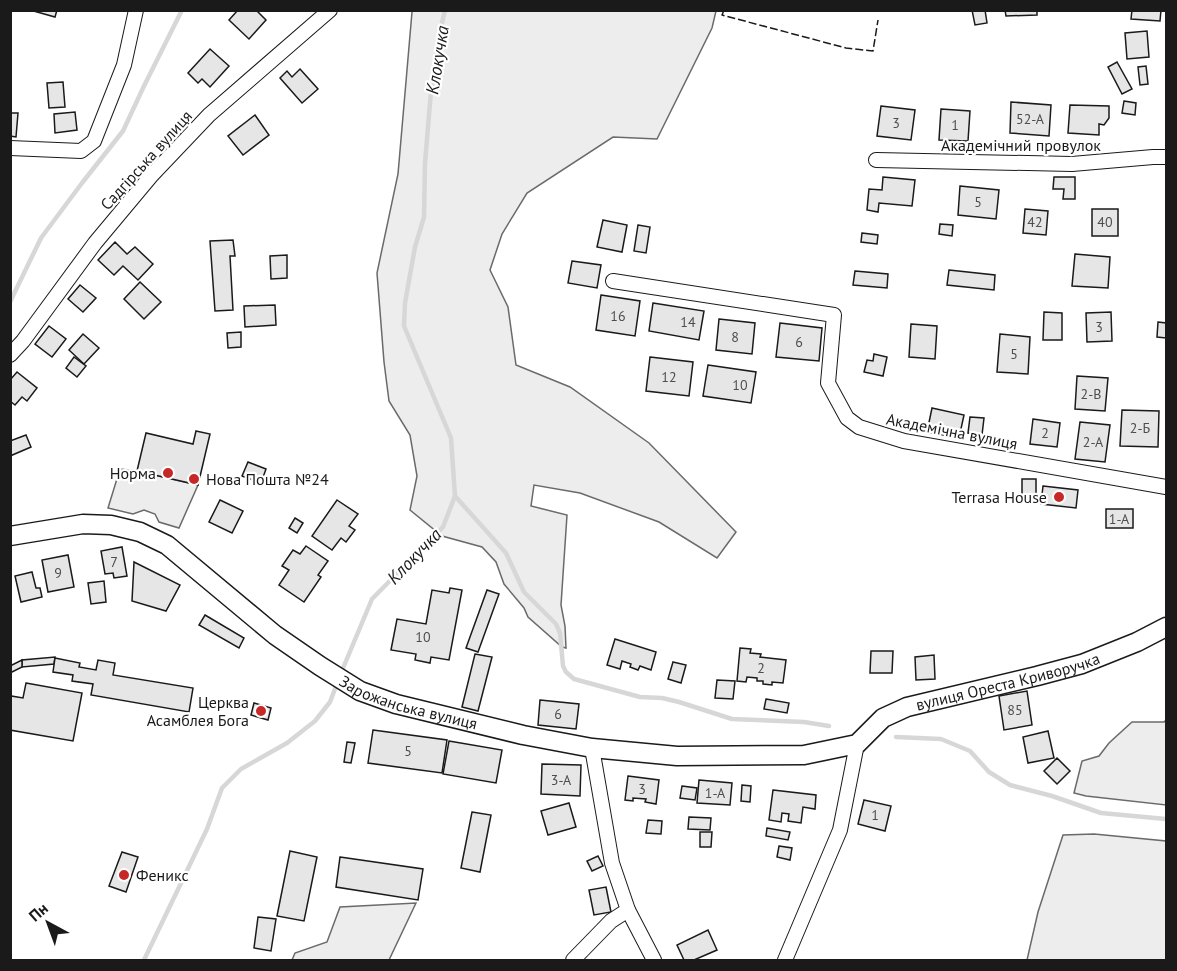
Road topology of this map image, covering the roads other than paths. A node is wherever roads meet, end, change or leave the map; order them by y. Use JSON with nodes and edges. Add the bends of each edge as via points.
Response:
{"nodes":[{"id":1,"x":136,"y":10,"type":"edge"},
{"id":2,"x":330,"y":10,"type":"edge"},
{"id":3,"x":10,"y":148,"type":"edge"},
{"id":4,"x":1167,"y":157,"type":"edge"},
{"id":5,"x":876,"y":160,"type":"dead end"},
{"id":6,"x":613,"y":281,"type":"dead end"},
{"id":7,"x":10,"y":355,"type":"edge"},
{"id":8,"x":1167,"y":487,"type":"edge"},
{"id":9,"x":10,"y":536,"type":"edge"},
{"id":10,"x":1167,"y":627,"type":"edge"},
{"id":11,"x":857,"y":744,"type":"junction"},
{"id":12,"x":592,"y":748,"type":"junction"},
{"id":13,"x":628,"y":910,"type":"junction"},
{"id":14,"x":573,"y":960,"type":"edge"},
{"id":15,"x":654,"y":960,"type":"edge"},
{"id":16,"x":785,"y":960,"type":"edge"}],
"edges":[{"from":1,"to":3,"type":"street","via":[[124,65],[94,141],[81,151]]},
{"from":2,"to":7,"type":"street","name":"Садгірська вулиця","via":[[209,115],[151,176]]},
{"from":4,"to":5,"type":"street","name":"Академічний провулок","via":[[1072,164]]},
{"from":6,"to":8,"type":"street","name":"Академічна вулиця","via":[[834,315],[828,383],[847,418],[859,427],[904,441]]},
{"from":9,"to":12,"type":"street","name":"Зарожанська вулиця","via":[[83,524],[140,532],[167,545],[267,629],[360,691],[396,704]]},
{"from":10,"to":11,"type":"street","name":"вулиця Ореста Криворучка","via":[[1082,664],[907,707],[883,718]]},
{"from":11,"to":12,"type":"street","name":"Зарожанська вулиця","via":[[804,755],[677,756]]},
{"from":11,"to":16,"type":"street","via":[[840,830]]},
{"from":12,"to":13,"type":"street","via":[[612,863]]},
{"from":13,"to":14,"type":"street","via":[[611,921]]},
{"from":13,"to":15,"type":"street"}]}
